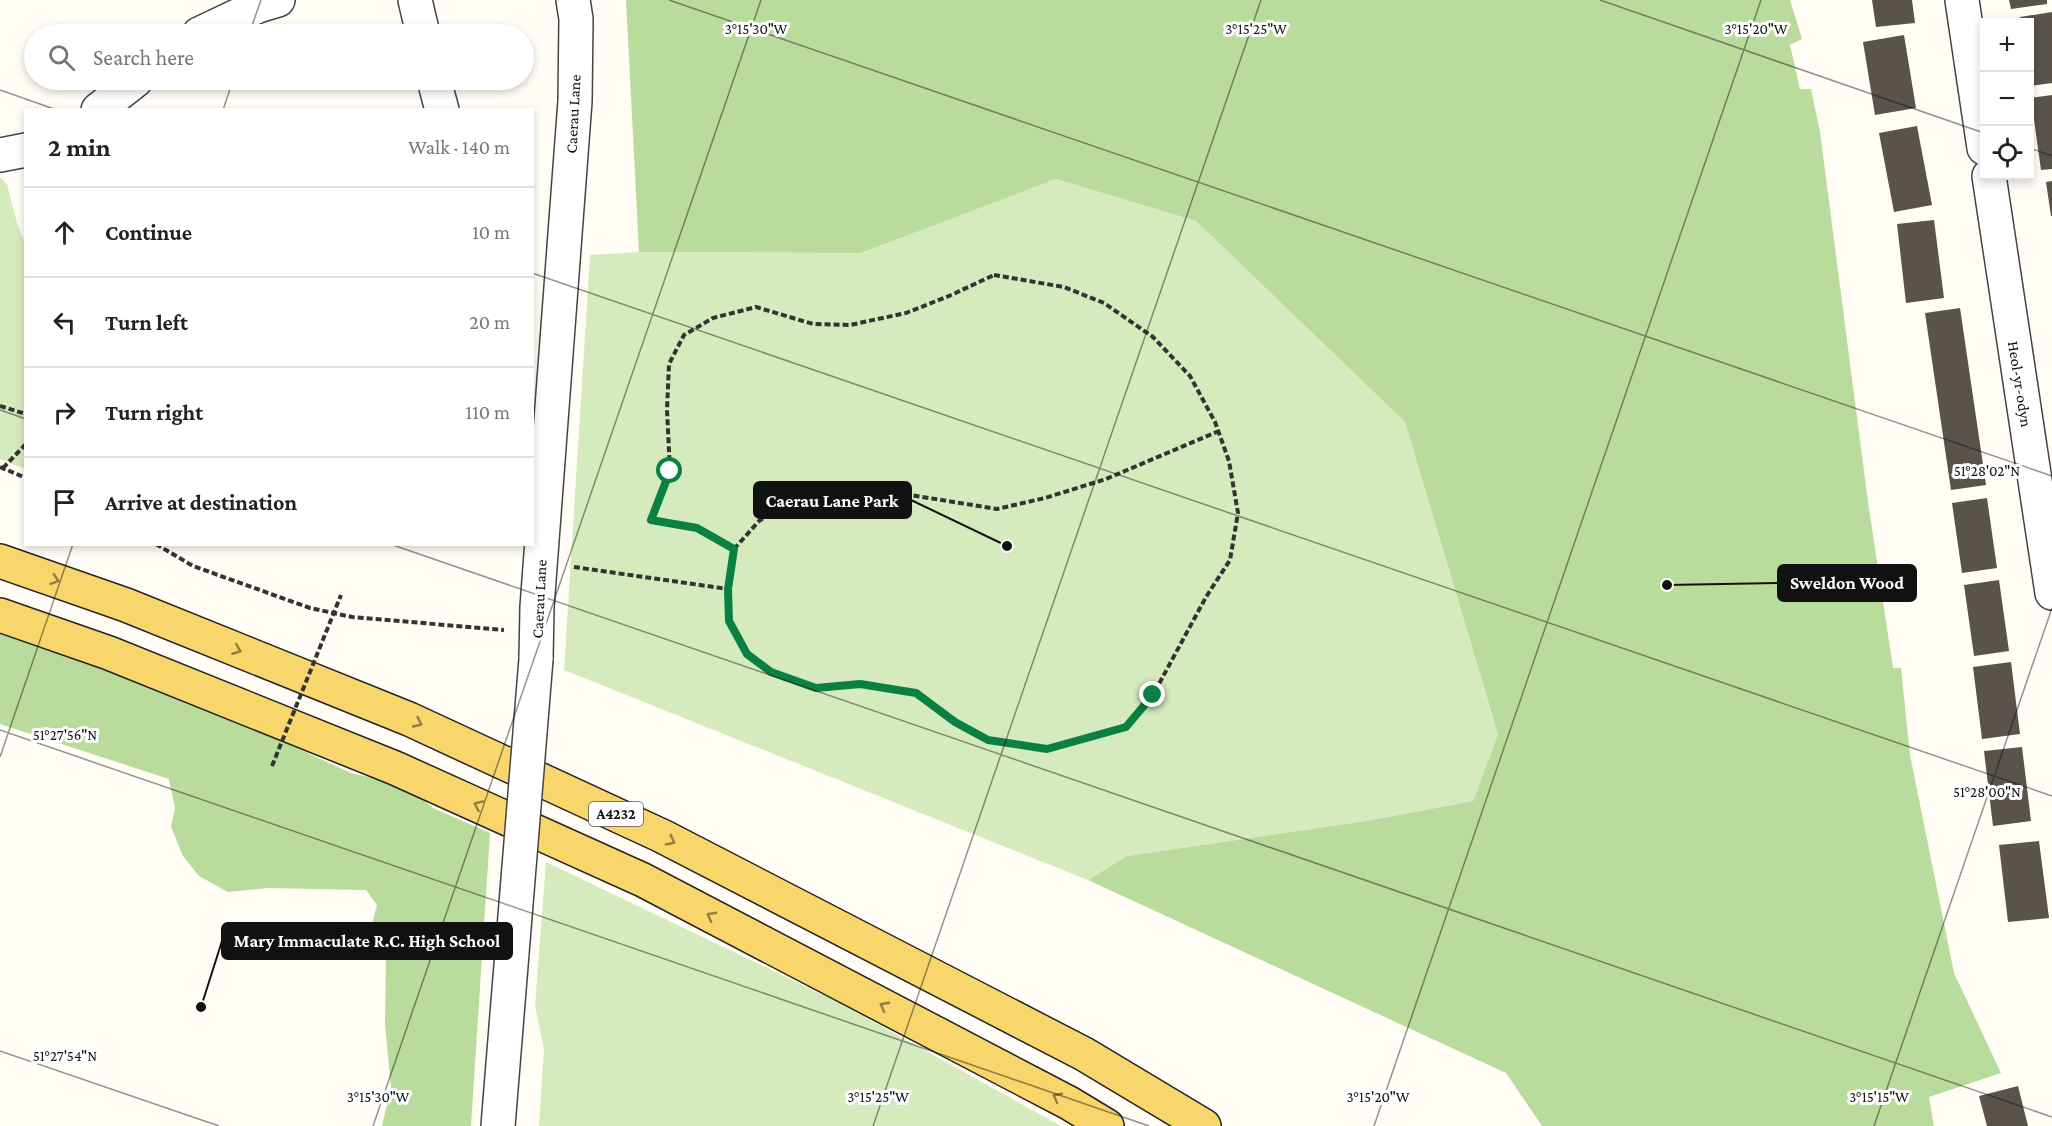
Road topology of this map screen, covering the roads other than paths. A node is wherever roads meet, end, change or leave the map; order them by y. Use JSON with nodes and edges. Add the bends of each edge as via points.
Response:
{"nodes":[{"id":1,"x":414,"y":0,"type":"edge"},
{"id":2,"x":573,"y":0,"type":"edge"},
{"id":3,"x":1962,"y":0,"type":"edge"},
{"id":4,"x":264,"y":2,"type":"edge"},
{"id":5,"x":219,"y":24,"type":"edge"},
{"id":6,"x":420,"y":24,"type":"edge"},
{"id":7,"x":123,"y":90,"type":"edge"},
{"id":8,"x":437,"y":90,"type":"edge"},
{"id":9,"x":101,"y":108,"type":"edge"},
{"id":10,"x":441,"y":108,"type":"edge"},
{"id":11,"x":1981,"y":126,"type":"edge"},
{"id":12,"x":1990,"y":180,"type":"edge"},
{"id":13,"x":0,"y":561,"type":"edge"},
{"id":14,"x":2052,"y":593,"type":"edge"},
{"id":15,"x":0,"y":615,"type":"edge"},
{"id":16,"x":498,"y":1126,"type":"edge"},
{"id":17,"x":1107,"y":1126,"type":"edge"},
{"id":18,"x":1204,"y":1126,"type":"edge"}],
"edges":[{"from":1,"to":6,"type":"street"},
{"from":2,"to":16,"type":"street","name":"Caerau Lane","bridge":true,"via":[[575,101]]},
{"from":3,"to":11,"type":"street"},
{"from":4,"to":5,"type":"street"},
{"from":7,"to":9,"type":"street"},
{"from":8,"to":10,"type":"street"},
{"from":12,"to":14,"type":"street","name":"Heol-yr-odyn"},
{"from":13,"to":18,"type":"main road","number":"A4232","one_way":true,"via":[[126,605],[410,719],[662,836],[1084,1054]]},
{"from":17,"to":15,"type":"main road","one_way":true,"via":[[643,880],[395,768],[109,653]]}]}
